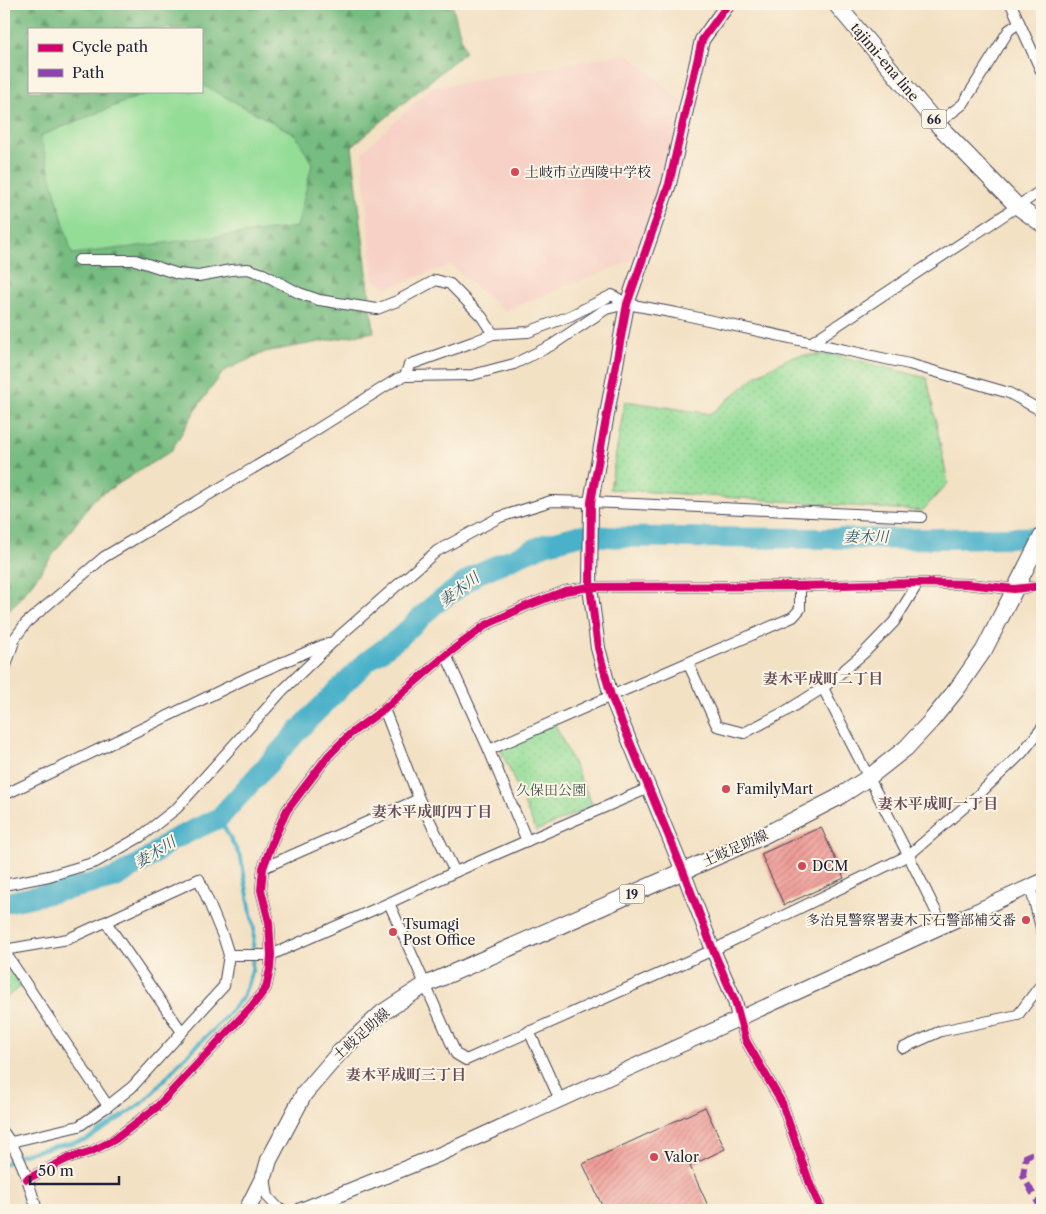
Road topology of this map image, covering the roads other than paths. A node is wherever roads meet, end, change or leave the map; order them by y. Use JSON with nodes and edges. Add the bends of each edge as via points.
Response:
{"nodes":[{"id":1,"x":728,"y":4,"type":"edge"},
{"id":2,"x":836,"y":4,"type":"edge"},
{"id":3,"x":1011,"y":4,"type":"edge"},
{"id":4,"x":1019,"y":23,"type":"junction"},
{"id":5,"x":1042,"y":73,"type":"edge"},
{"id":6,"x":938,"y":124,"type":"junction"},
{"id":7,"x":1042,"y":190,"type":"edge"},
{"id":8,"x":1017,"y":206,"type":"junction"},
{"id":9,"x":1042,"y":224,"type":"edge"},
{"id":10,"x":79,"y":260,"type":"dead end"},
{"id":11,"x":627,"y":304,"type":"junction"},
{"id":12,"x":493,"y":334,"type":"junction"},
{"id":13,"x":812,"y":342,"type":"junction"},
{"id":14,"x":405,"y":376,"type":"junction"},
{"id":15,"x":1042,"y":411,"type":"edge"},
{"id":16,"x":591,"y":502,"type":"junction"},
{"id":17,"x":921,"y":517,"type":"dead end"},
{"id":18,"x":1042,"y":536,"type":"edge"},
{"id":19,"x":918,"y":583,"type":"junction"},
{"id":20,"x":1018,"y":583,"type":"junction"},
{"id":21,"x":800,"y":586,"type":"junction"},
{"id":22,"x":1042,"y":586,"type":"edge"},
{"id":23,"x":590,"y":587,"type":"junction"},
{"id":24,"x":336,"y":640,"type":"junction"},
{"id":25,"x":446,"y":655,"type":"junction"},
{"id":26,"x":688,"y":663,"type":"junction"},
{"id":27,"x":4,"y":672,"type":"edge"},
{"id":28,"x":823,"y":688,"type":"junction"},
{"id":29,"x":611,"y":696,"type":"junction"},
{"id":30,"x":384,"y":709,"type":"junction"},
{"id":31,"x":1042,"y":728,"type":"edge"},
{"id":32,"x":490,"y":750,"type":"junction"},
{"id":33,"x":868,"y":778,"type":"junction"},
{"id":34,"x":648,"y":788,"type":"junction"},
{"id":35,"x":4,"y":795,"type":"edge"},
{"id":36,"x":420,"y":800,"type":"junction"},
{"id":37,"x":527,"y":842,"type":"junction"},
{"id":38,"x":909,"y":855,"type":"junction"},
{"id":39,"x":263,"y":868,"type":"junction"},
{"id":40,"x":683,"y":871,"type":"junction"},
{"id":41,"x":455,"y":872,"type":"junction"},
{"id":42,"x":1036,"y":884,"type":"edge"},
{"id":43,"x":4,"y":885,"type":"edge"},
{"id":44,"x":389,"y":903,"type":"junction"},
{"id":45,"x":106,"y":922,"type":"junction"},
{"id":46,"x":943,"y":926,"type":"junction"},
{"id":47,"x":1042,"y":931,"type":"edge"},
{"id":48,"x":4,"y":950,"type":"edge"},
{"id":49,"x":713,"y":950,"type":"junction"},
{"id":50,"x":229,"y":955,"type":"junction"},
{"id":51,"x":271,"y":955,"type":"junction"},
{"id":52,"x":1042,"y":983,"type":"edge"},
{"id":53,"x":425,"y":986,"type":"junction"},
{"id":54,"x":739,"y":1018,"type":"junction"},
{"id":55,"x":529,"y":1031,"type":"junction"},
{"id":56,"x":182,"y":1032,"type":"junction"},
{"id":57,"x":903,"y":1048,"type":"dead end"},
{"id":58,"x":560,"y":1100,"type":"junction"},
{"id":59,"x":108,"y":1106,"type":"junction"},
{"id":60,"x":4,"y":1133,"type":"edge"},
{"id":61,"x":11,"y":1142,"type":"junction"},
{"id":62,"x":265,"y":1174,"type":"junction"},
{"id":63,"x":27,"y":1179,"type":"junction"},
{"id":64,"x":821,"y":1208,"type":"edge"},
{"id":65,"x":37,"y":1210,"type":"edge"},
{"id":66,"x":247,"y":1210,"type":"edge"},
{"id":67,"x":284,"y":1210,"type":"edge"},
{"id":68,"x":299,"y":1210,"type":"edge"}],
"edges":[{"from":1,"to":11,"type":"street","via":[[702,40],[669,184]]},
{"from":2,"to":6,"type":"main road","name":"tajimi-ena line","number":"66"},
{"from":3,"to":4,"type":"street"},
{"from":4,"to":5,"type":"street"},
{"from":4,"to":6,"type":"street","via":[[1009,30],[963,104]]},
{"from":6,"to":8,"type":"main road","name":"tajimi-ena line","number":"66"},
{"from":7,"to":8,"type":"street"},
{"from":8,"to":9,"type":"main road","name":"tajimi-ena line","number":"66"},
{"from":8,"to":13,"type":"street"},
{"from":10,"to":12,"type":"street","via":[[135,260],[178,274],[198,276],[248,269],[320,300],[376,309],[397,302],[436,280],[450,284],[482,317]]},
{"from":11,"to":12,"type":"street","via":[[612,295],[528,332]]},
{"from":11,"to":13,"type":"street"},
{"from":11,"to":14,"type":"street","via":[[606,309],[552,345],[514,364],[472,375]]},
{"from":11,"to":16,"type":"street"},
{"from":12,"to":14,"type":"street","via":[[409,365]]},
{"from":13,"to":15,"type":"street","via":[[909,364],[1000,391]]},
{"from":14,"to":27,"type":"street","via":[[104,557],[26,622],[15,638]]},
{"from":16,"to":17,"type":"street"},
{"from":16,"to":23,"type":"street"},
{"from":16,"to":24,"type":"street","via":[[551,501],[500,517],[437,551]]},
{"from":18,"to":20,"type":"main road","name":"土岐足助線","number":"19"},
{"from":19,"to":20,"type":"street"},
{"from":19,"to":21,"type":"street"},
{"from":19,"to":28,"type":"street","via":[[894,622]]},
{"from":20,"to":22,"type":"street"},
{"from":20,"to":33,"type":"main road","name":"土岐足助線","number":"19","via":[[984,650],[957,689],[906,748]]},
{"from":21,"to":23,"type":"street"},
{"from":21,"to":26,"type":"street","via":[[800,609],[793,618]]},
{"from":23,"to":25,"type":"street","via":[[565,591],[524,607],[486,625]]},
{"from":23,"to":29,"type":"street","via":[[598,648]]},
{"from":24,"to":35,"type":"street","via":[[251,676]]},
{"from":24,"to":43,"type":"street","via":[[283,690],[177,808],[140,837],[96,862]]},
{"from":25,"to":30,"type":"street"},
{"from":25,"to":32,"type":"street"},
{"from":26,"to":28,"type":"street","via":[[717,726],[744,733]]},
{"from":26,"to":29,"type":"street"},
{"from":28,"to":33,"type":"street"},
{"from":29,"to":32,"type":"street"},
{"from":29,"to":34,"type":"street"},
{"from":30,"to":36,"type":"street"},
{"from":30,"to":39,"type":"street","via":[[350,734],[308,782],[287,810]]},
{"from":31,"to":38,"type":"street","via":[[995,779]]},
{"from":32,"to":37,"type":"street"},
{"from":33,"to":38,"type":"street"},
{"from":33,"to":40,"type":"main road","name":"土岐足助線","number":"19","via":[[837,798],[759,838]]},
{"from":34,"to":37,"type":"street"},
{"from":34,"to":40,"type":"street"},
{"from":36,"to":39,"type":"street"},
{"from":36,"to":41,"type":"street"},
{"from":37,"to":41,"type":"street"},
{"from":38,"to":46,"type":"street"},
{"from":38,"to":49,"type":"street"},
{"from":39,"to":51,"type":"street","via":[[262,890],[269,922]]},
{"from":40,"to":49,"type":"street"},
{"from":40,"to":53,"type":"main road","name":"土岐足助線","number":"19"},
{"from":41,"to":44,"type":"street"},
{"from":42,"to":46,"type":"street"},
{"from":42,"to":47,"type":"street"},
{"from":44,"to":51,"type":"street"},
{"from":44,"to":53,"type":"street"},
{"from":45,"to":48,"type":"street","via":[[68,939]]},
{"from":45,"to":50,"type":"street","via":[[199,878]]},
{"from":45,"to":56,"type":"street"},
{"from":46,"to":54,"type":"street"},
{"from":48,"to":59,"type":"street"},
{"from":49,"to":54,"type":"street"},
{"from":49,"to":55,"type":"street"},
{"from":50,"to":51,"type":"street"},
{"from":50,"to":56,"type":"street","via":[[224,986]]},
{"from":51,"to":63,"type":"street","via":[[266,988],[157,1107],[114,1140]]},
{"from":52,"to":57,"type":"street","via":[[1018,1015],[941,1031]]},
{"from":53,"to":55,"type":"street","via":[[456,1054],[466,1060]]},
{"from":53,"to":62,"type":"main road","name":"土岐足助線","number":"19","via":[[382,1013],[340,1052],[304,1094],[269,1160]]},
{"from":54,"to":58,"type":"street"},
{"from":54,"to":64,"type":"street","via":[[746,1041],[782,1103]]},
{"from":55,"to":58,"type":"street"},
{"from":56,"to":59,"type":"street","via":[[132,1087]]},
{"from":58,"to":68,"type":"street","via":[[443,1153]]},
{"from":59,"to":61,"type":"street","via":[[79,1126]]},
{"from":60,"to":61,"type":"street"},
{"from":61,"to":63,"type":"street"},
{"from":62,"to":66,"type":"main road","name":"土岐足助線","number":"19"},
{"from":62,"to":67,"type":"street","via":[[268,1198]]},
{"from":63,"to":65,"type":"street"}]}
